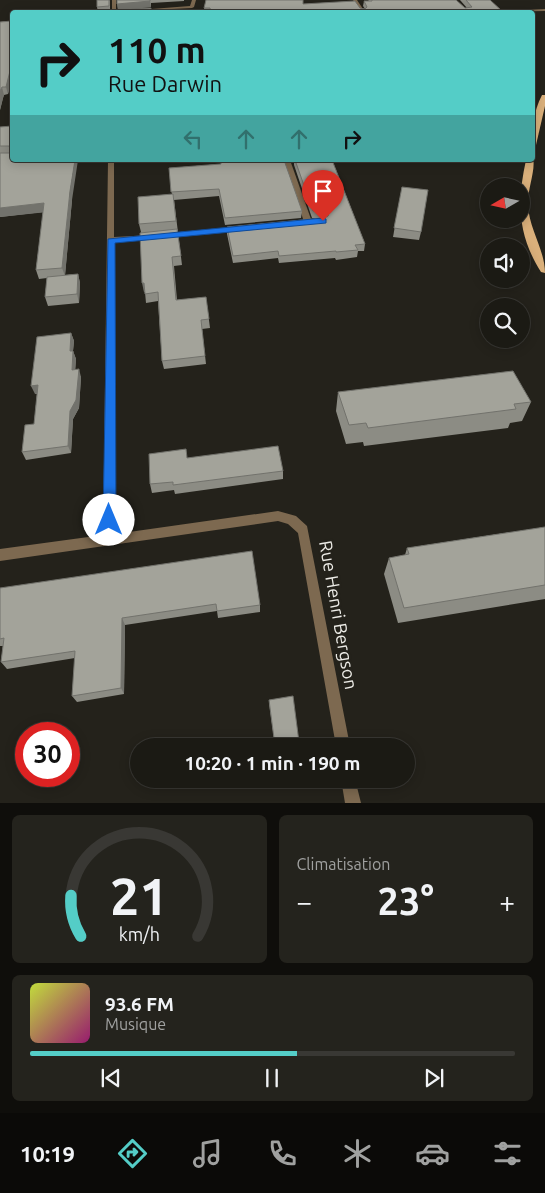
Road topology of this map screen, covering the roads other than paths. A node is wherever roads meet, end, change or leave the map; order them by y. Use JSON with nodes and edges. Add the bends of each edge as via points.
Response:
{"nodes":[{"id":1,"x":194,"y":0,"type":"edge"},
{"id":2,"x":192,"y":7,"type":"junction"},
{"id":3,"x":145,"y":10,"type":"edge"},
{"id":4,"x":194,"y":10,"type":"edge"},
{"id":5,"x":545,"y":97,"type":"edge"},
{"id":6,"x":535,"y":130,"type":"edge"},
{"id":7,"x":111,"y":162,"type":"edge"},
{"id":8,"x":288,"y":162,"type":"edge"},
{"id":9,"x":530,"y":162,"type":"edge"},
{"id":10,"x":298,"y":223,"type":"edge"},
{"id":11,"x":249,"y":228,"type":"edge"},
{"id":12,"x":111,"y":240,"type":"junction"},
{"id":13,"x":545,"y":270,"type":"edge"},
{"id":14,"x":109,"y":540,"type":"junction"},
{"id":15,"x":0,"y":555,"type":"edge"},
{"id":16,"x":341,"y":738,"type":"edge"},
{"id":17,"x":350,"y":788,"type":"edge"},
{"id":18,"x":353,"y":803,"type":"edge"}],
"edges":[{"from":1,"to":2,"type":"street"},
{"from":2,"to":3,"type":"street"},
{"from":2,"to":4,"type":"street"},
{"from":5,"to":6,"type":"main road"},
{"from":7,"to":12,"type":"street"},
{"from":8,"to":10,"type":"street","via":[[312,222]]},
{"from":9,"to":13,"type":"main road","via":[[523,195],[525,214],[529,235]]},
{"from":11,"to":12,"type":"street"},
{"from":12,"to":14,"type":"street"},
{"from":14,"to":15,"type":"street","name":"Rue Henri Bergson"},
{"from":14,"to":16,"type":"street","name":"Rue Henri Bergson","via":[[278,516],[292,520],[303,530]]},
{"from":17,"to":18,"type":"street"}]}
